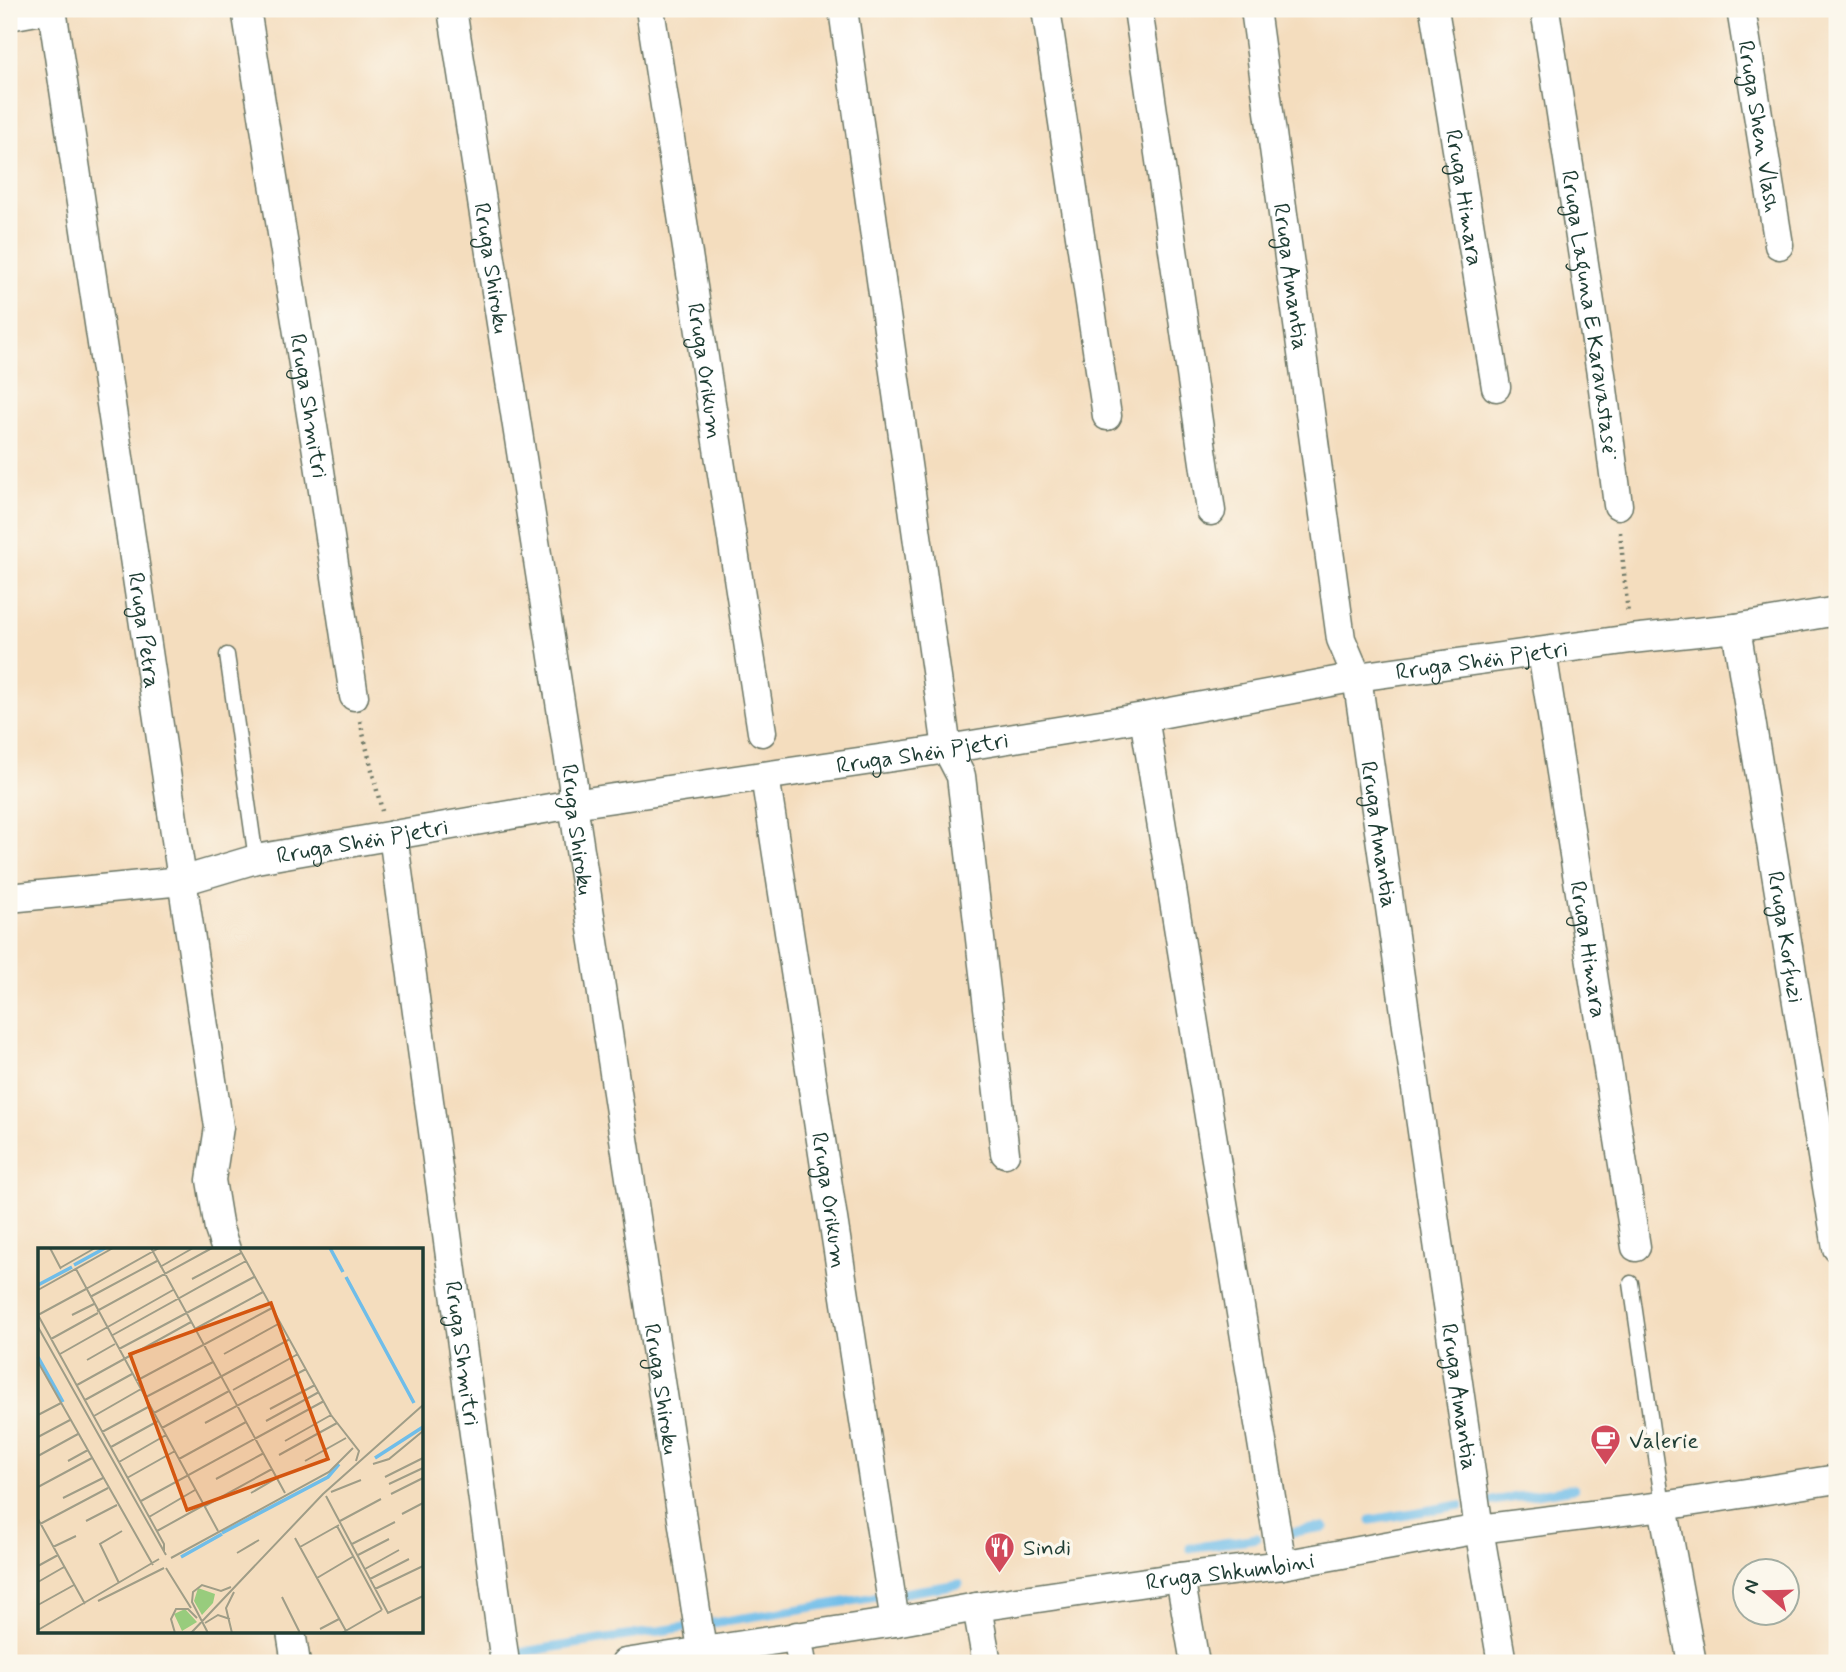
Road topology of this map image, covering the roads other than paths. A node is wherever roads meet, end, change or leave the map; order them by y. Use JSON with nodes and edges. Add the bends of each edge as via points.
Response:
{"nodes":[{"id":1,"x":50,"y":9,"type":"edge"},
{"id":2,"x":246,"y":9,"type":"edge"},
{"id":3,"x":452,"y":9,"type":"edge"},
{"id":4,"x":650,"y":9,"type":"edge"},
{"id":5,"x":843,"y":9,"type":"edge"},
{"id":6,"x":1046,"y":9,"type":"edge"},
{"id":7,"x":1138,"y":9,"type":"edge"},
{"id":8,"x":1255,"y":9,"type":"edge"},
{"id":9,"x":1434,"y":9,"type":"edge"},
{"id":10,"x":1545,"y":9,"type":"edge"},
{"id":11,"x":1741,"y":9,"type":"edge"},
{"id":12,"x":9,"y":16,"type":"edge"},
{"id":13,"x":1779,"y":245,"type":"dead end"},
{"id":14,"x":1496,"y":387,"type":"dead end"},
{"id":15,"x":1107,"y":416,"type":"dead end"},
{"id":16,"x":1618,"y":505,"type":"road end"},
{"id":17,"x":1211,"y":511,"type":"dead end"},
{"id":18,"x":1837,"y":611,"type":"edge"},
{"id":19,"x":1736,"y":628,"type":"junction"},
{"id":20,"x":1542,"y":652,"type":"junction"},
{"id":21,"x":227,"y":655,"type":"dead end"},
{"id":22,"x":1357,"y":677,"type":"junction"},
{"id":23,"x":354,"y":696,"type":"road end"},
{"id":24,"x":1144,"y":717,"type":"junction"},
{"id":25,"x":762,"y":732,"type":"dead end"},
{"id":26,"x":947,"y":749,"type":"junction"},
{"id":27,"x":765,"y":776,"type":"junction"},
{"id":28,"x":571,"y":785,"type":"junction"},
{"id":29,"x":393,"y":835,"type":"junction"},
{"id":30,"x":256,"y":859,"type":"junction"},
{"id":31,"x":182,"y":881,"type":"junction"},
{"id":32,"x":9,"y":898,"type":"edge"},
{"id":33,"x":1005,"y":1153,"type":"dead end"},
{"id":34,"x":1636,"y":1247,"type":"dead end"},
{"id":35,"x":225,"y":1248,"type":"edge"},
{"id":36,"x":1837,"y":1248,"type":"edge"},
{"id":37,"x":1631,"y":1283,"type":"dead end"},
{"id":38,"x":1837,"y":1479,"type":"edge"},
{"id":39,"x":1663,"y":1506,"type":"junction"},
{"id":40,"x":1479,"y":1529,"type":"junction"},
{"id":41,"x":1282,"y":1565,"type":"junction"},
{"id":42,"x":1181,"y":1577,"type":"junction"},
{"id":43,"x":976,"y":1607,"type":"junction"},
{"id":44,"x":895,"y":1622,"type":"junction"},
{"id":45,"x":291,"y":1634,"type":"edge"},
{"id":46,"x":702,"y":1650,"type":"junction"},
{"id":47,"x":799,"y":1650,"type":"edge"},
{"id":48,"x":296,"y":1663,"type":"edge"},
{"id":49,"x":505,"y":1663,"type":"edge"},
{"id":50,"x":625,"y":1663,"type":"edge"},
{"id":51,"x":987,"y":1663,"type":"edge"},
{"id":52,"x":1195,"y":1663,"type":"edge"},
{"id":53,"x":1502,"y":1663,"type":"edge"},
{"id":54,"x":1692,"y":1663,"type":"edge"}],
"edges":[{"from":1,"to":12,"type":"street"},
{"from":1,"to":31,"type":"street","name":"Rruga Petra"},
{"from":2,"to":23,"type":"street","name":"Rruga Shmitri"},
{"from":3,"to":28,"type":"street","name":"Rruga Shiroku"},
{"from":4,"to":25,"type":"street","name":"Rruga Orikum"},
{"from":5,"to":26,"type":"street"},
{"from":6,"to":15,"type":"street"},
{"from":7,"to":17,"type":"street"},
{"from":8,"to":22,"type":"street","name":"Rruga Amantia","via":[[1341,639]]},
{"from":9,"to":14,"type":"street","name":"Rruga Himara"},
{"from":10,"to":16,"type":"street","name":"Rruga Laguna E Karavastasë"},
{"from":11,"to":13,"type":"street","name":"Rruga Shen Vlash"},
{"from":18,"to":19,"type":"street","name":"Rruga Shën Pjetri"},
{"from":19,"to":20,"type":"street","name":"Rruga Shën Pjetri"},
{"from":19,"to":36,"type":"street","name":"Rruga Korfuzi"},
{"from":20,"to":22,"type":"street","name":"Rruga Shën Pjetri"},
{"from":20,"to":34,"type":"street","name":"Rruga Himara"},
{"from":21,"to":30,"type":"lane"},
{"from":22,"to":24,"type":"street","name":"Rruga Shën Pjetri"},
{"from":22,"to":40,"type":"street","name":"Rruga Amantia"},
{"from":24,"to":26,"type":"street","name":"Rruga Shën Pjetri"},
{"from":24,"to":41,"type":"street"},
{"from":26,"to":27,"type":"street","name":"Rruga Shën Pjetri"},
{"from":26,"to":33,"type":"street","via":[[961,776]]},
{"from":27,"to":28,"type":"street","name":"Rruga Shën Pjetri"},
{"from":27,"to":44,"type":"street","name":"Rruga Orikum"},
{"from":28,"to":29,"type":"street","name":"Rruga Shën Pjetri"},
{"from":28,"to":46,"type":"street","name":"Rruga Shiroku"},
{"from":29,"to":30,"type":"street","name":"Rruga Shën Pjetri"},
{"from":29,"to":49,"type":"street","name":"Rruga Shmitri"},
{"from":30,"to":31,"type":"street","name":"Rruga Shën Pjetri"},
{"from":31,"to":32,"type":"street","name":"Rruga Shën Pjetri"},
{"from":31,"to":35,"type":"street","name":"Rruga Petra","via":[[219,1127],[211,1180]]},
{"from":37,"to":39,"type":"lane"},
{"from":38,"to":39,"type":"street","name":"Rruga Shkumbini"},
{"from":39,"to":40,"type":"street","name":"Rruga Shkumbini"},
{"from":39,"to":54,"type":"street"},
{"from":40,"to":41,"type":"street","name":"Rruga Shkumbini"},
{"from":40,"to":53,"type":"street","name":"Rruga Amantia"},
{"from":41,"to":42,"type":"street","name":"Rruga Shkumbini"},
{"from":42,"to":43,"type":"street","name":"Rruga Shkumbini"},
{"from":42,"to":52,"type":"street"},
{"from":43,"to":44,"type":"street","name":"Rruga Shkumbini"},
{"from":43,"to":51,"type":"street"},
{"from":44,"to":47,"type":"street","name":"Rruga Shkumbini"},
{"from":45,"to":48,"type":"street"},
{"from":46,"to":47,"type":"street","name":"Rruga Shkumbini"},
{"from":46,"to":50,"type":"street","name":"Rruga Shkumbini"}]}
